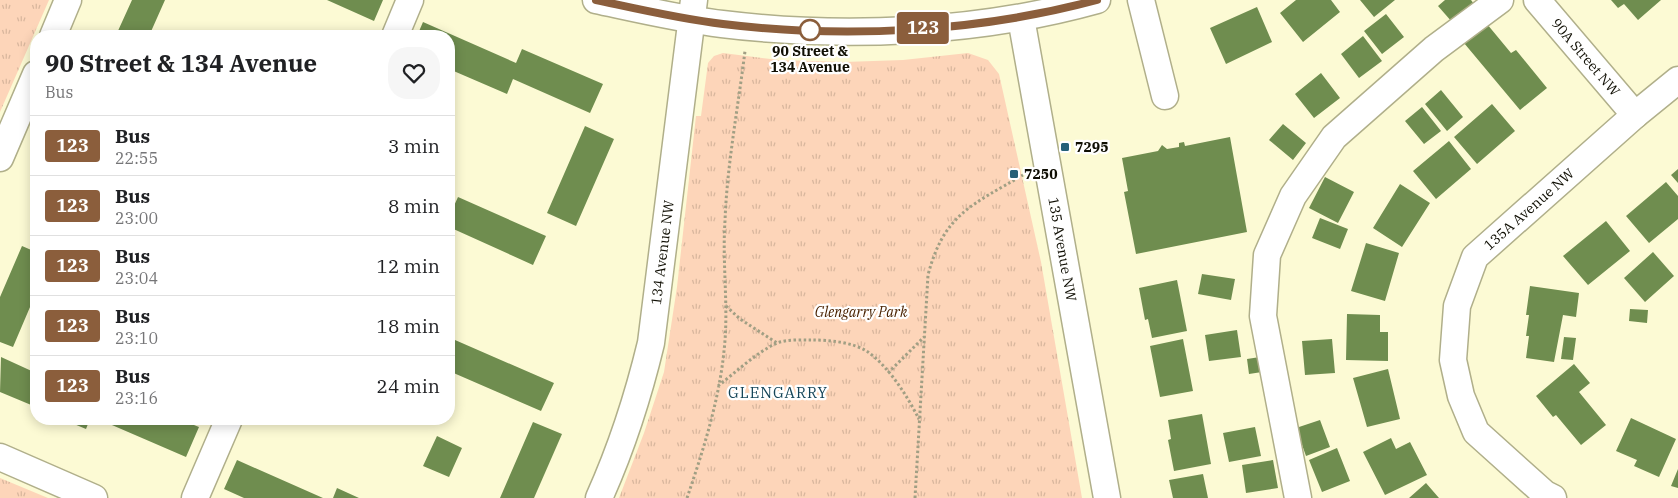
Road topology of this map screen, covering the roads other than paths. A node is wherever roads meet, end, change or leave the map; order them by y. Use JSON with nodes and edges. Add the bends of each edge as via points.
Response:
{"nodes":[{"id":1,"x":68,"y":0,"type":"edge"},
{"id":2,"x":410,"y":0,"type":"edge"},
{"id":3,"x":596,"y":0,"type":"edge"},
{"id":4,"x":1097,"y":0,"type":"edge"},
{"id":5,"x":1141,"y":0,"type":"edge"},
{"id":6,"x":1500,"y":0,"type":"edge"},
{"id":7,"x":1537,"y":0,"type":"edge"},
{"id":8,"x":692,"y":10,"type":"edge"},
{"id":9,"x":1021,"y":18,"type":"junction"},
{"id":10,"x":56,"y":30,"type":"edge"},
{"id":11,"x":398,"y":30,"type":"edge"},
{"id":12,"x":1678,"y":80,"type":"edge"},
{"id":13,"x":30,"y":88,"type":"edge"},
{"id":14,"x":1165,"y":96,"type":"dead end"},
{"id":15,"x":1635,"y":115,"type":"junction"},
{"id":16,"x":0,"y":158,"type":"edge"},
{"id":17,"x":226,"y":425,"type":"edge"},
{"id":18,"x":0,"y":457,"type":"edge"},
{"id":19,"x":1549,"y":496,"type":"edge"},
{"id":20,"x":94,"y":498,"type":"edge"},
{"id":21,"x":195,"y":498,"type":"edge"},
{"id":22,"x":599,"y":498,"type":"edge"},
{"id":23,"x":1107,"y":498,"type":"edge"},
{"id":24,"x":1298,"y":498,"type":"edge"}],
"edges":[{"from":1,"to":10,"type":"street"},
{"from":2,"to":11,"type":"street"},
{"from":3,"to":8,"type":"street"},
{"from":4,"to":9,"type":"street"},
{"from":5,"to":14,"type":"street"},
{"from":6,"to":24,"type":"street","via":[[1434,49],[1334,137],[1293,196],[1267,255],[1263,316]]},
{"from":7,"to":15,"type":"street","name":"90A Street NW"},
{"from":8,"to":9,"type":"street","via":[[760,28],[812,30],[986,24]]},
{"from":8,"to":22,"type":"street","name":"134 Avenue NW","via":[[651,343],[628,427]]},
{"from":9,"to":23,"type":"street","name":"135 Avenue NW"},
{"from":12,"to":15,"type":"street","name":"135A Avenue NW"},
{"from":13,"to":16,"type":"street"},
{"from":15,"to":19,"type":"street","name":"135A Avenue NW","via":[[1475,256],[1457,306],[1453,360],[1476,432]]},
{"from":17,"to":21,"type":"street"},
{"from":18,"to":20,"type":"street"}]}
